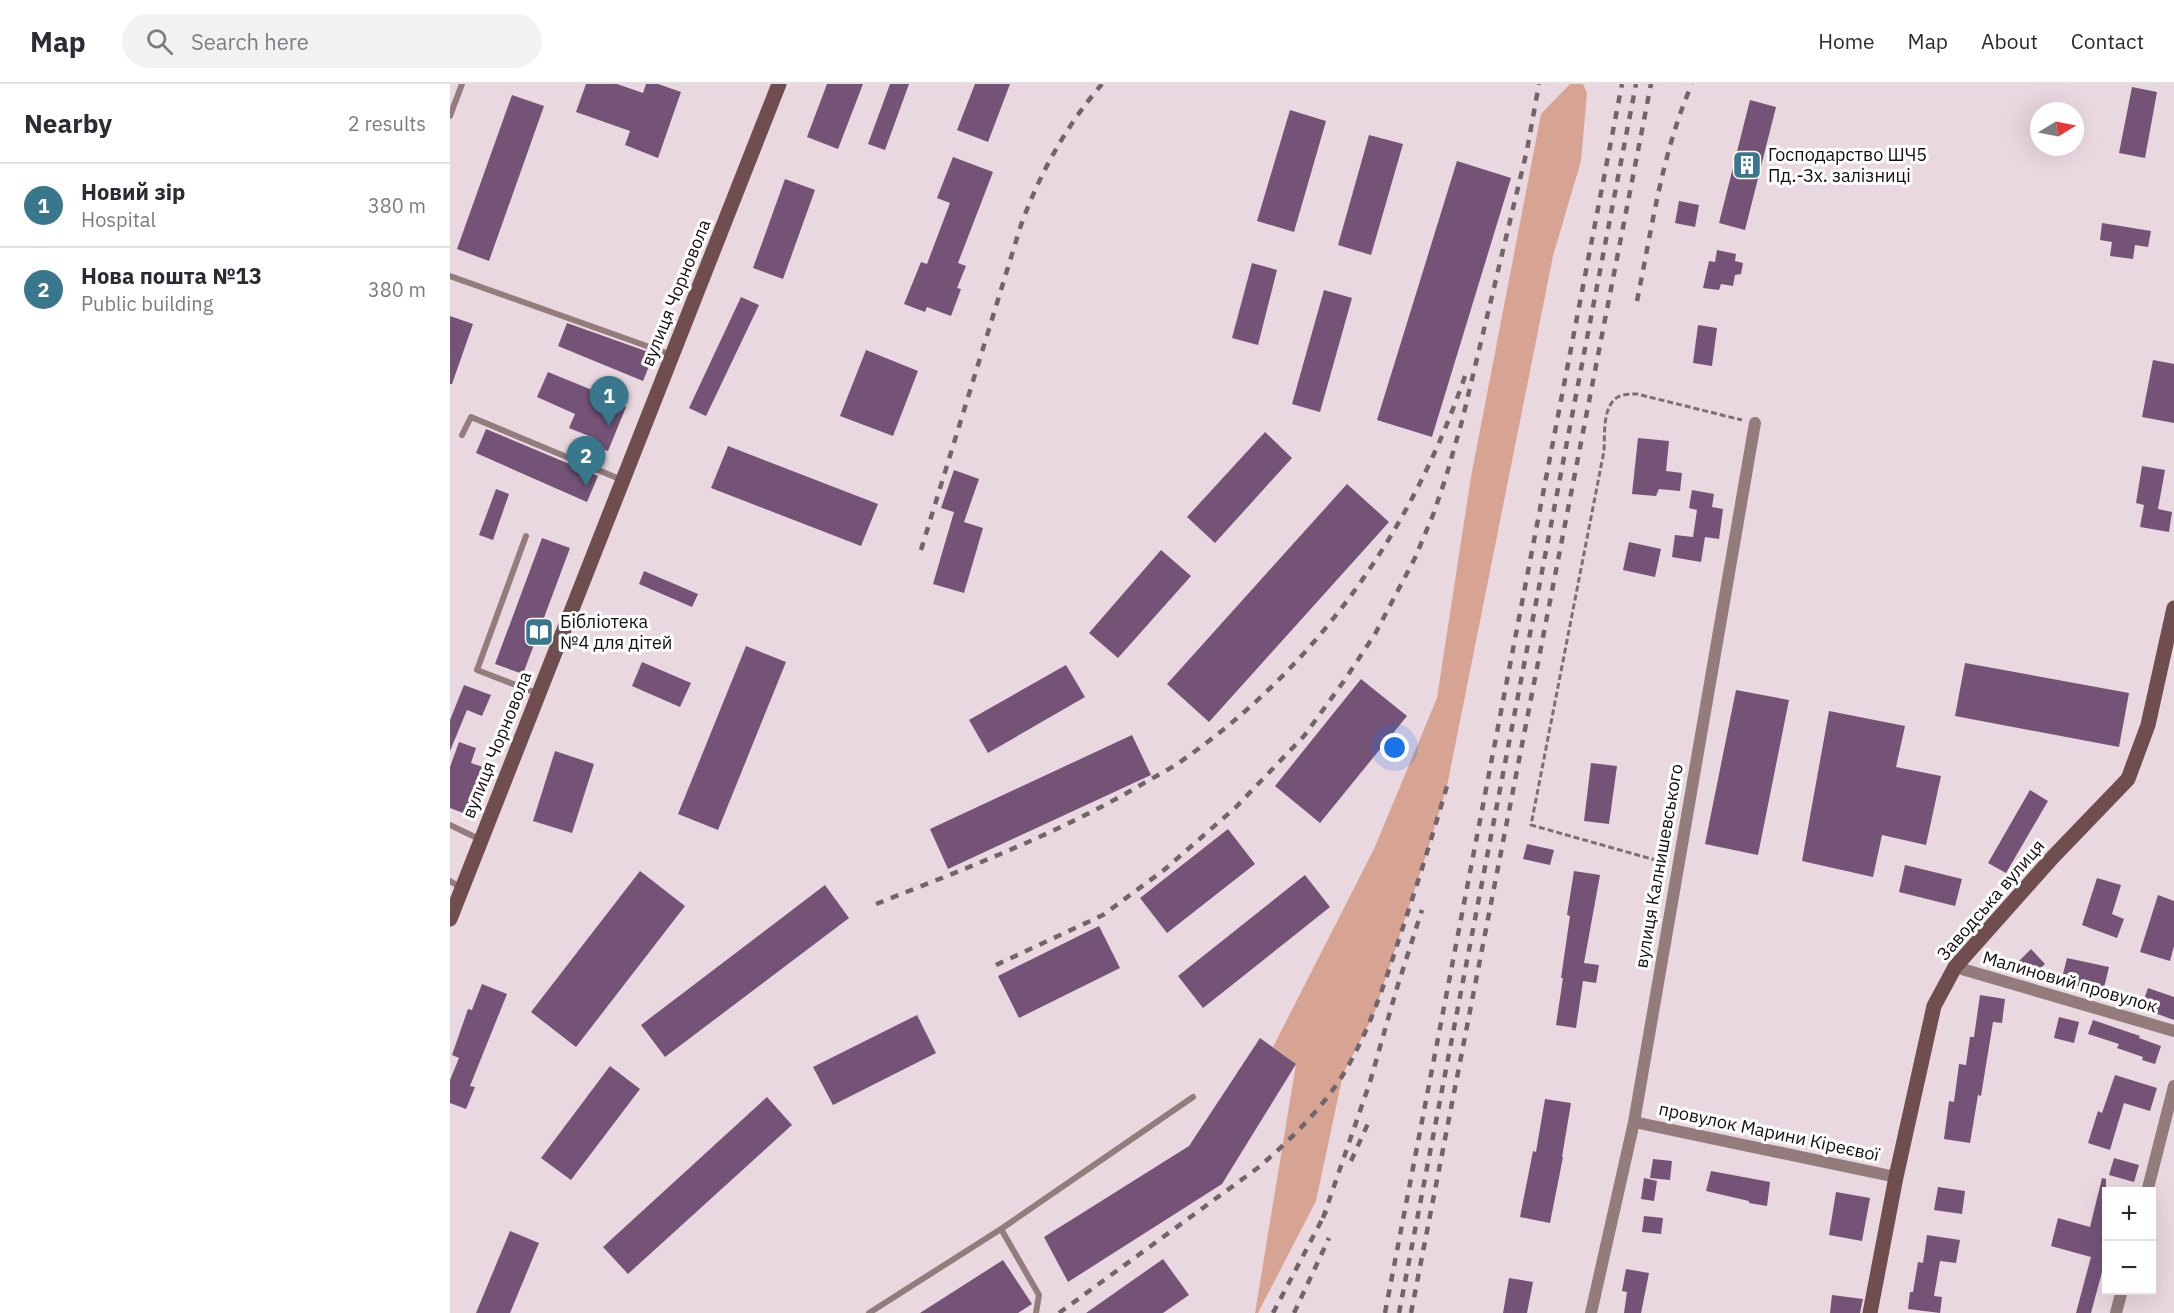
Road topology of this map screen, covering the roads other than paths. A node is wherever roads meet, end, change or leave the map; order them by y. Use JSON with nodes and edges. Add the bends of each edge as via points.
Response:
{"nodes":[{"id":1,"x":462,"y":84,"type":"edge"},
{"id":2,"x":779,"y":84,"type":"edge"},
{"id":3,"x":450,"y":116,"type":"edge"},
{"id":4,"x":450,"y":276,"type":"edge"},
{"id":5,"x":672,"y":355,"type":"junction"},
{"id":6,"x":1755,"y":423,"type":"road end"},
{"id":7,"x":462,"y":435,"type":"dead end"},
{"id":8,"x":623,"y":480,"type":"junction"},
{"id":9,"x":526,"y":536,"type":"dead end"},
{"id":10,"x":2174,"y":608,"type":"edge"},
{"id":11,"x":2172,"y":628,"type":"edge"},
{"id":12,"x":539,"y":694,"type":"junction"},
{"id":13,"x":450,"y":825,"type":"edge"},
{"id":14,"x":481,"y":839,"type":"junction"},
{"id":15,"x":456,"y":885,"type":"edge"},
{"id":16,"x":450,"y":919,"type":"edge"},
{"id":17,"x":1955,"y":967,"type":"junction"},
{"id":18,"x":2174,"y":1031,"type":"edge"},
{"id":19,"x":2174,"y":1086,"type":"edge"},
{"id":20,"x":1193,"y":1097,"type":"dead end"},
{"id":21,"x":1634,"y":1122,"type":"junction"},
{"id":22,"x":1896,"y":1177,"type":"junction"},
{"id":23,"x":2148,"y":1187,"type":"edge"},
{"id":24,"x":1001,"y":1229,"type":"junction"},
{"id":25,"x":2121,"y":1295,"type":"edge"},
{"id":26,"x":869,"y":1313,"type":"edge"},
{"id":27,"x":1036,"y":1313,"type":"edge"},
{"id":28,"x":1591,"y":1313,"type":"edge"},
{"id":29,"x":1870,"y":1313,"type":"edge"},
{"id":30,"x":2116,"y":1313,"type":"edge"}],
"edges":[{"from":1,"to":3,"type":"lane"},
{"from":2,"to":5,"type":"street","name":"вулиця Чорновола"},
{"from":4,"to":5,"type":"lane"},
{"from":5,"to":8,"type":"street","name":"вулиця Чорновола"},
{"from":6,"to":21,"type":"street","name":"вулиця Калнишевського"},
{"from":7,"to":8,"type":"lane","via":[[471,417]]},
{"from":8,"to":12,"type":"street","name":"вулиця Чорновола"},
{"from":9,"to":12,"type":"lane","via":[[477,670]]},
{"from":10,"to":11,"type":"street","name":"Заводська вулиця"},
{"from":11,"to":17,"type":"street","name":"Заводська вулиця","via":[[2148,726],[2128,779]]},
{"from":12,"to":14,"type":"street","name":"вулиця Чорновола"},
{"from":13,"to":14,"type":"lane"},
{"from":14,"to":15,"type":"street","name":"вулиця Чорновола"},
{"from":15,"to":16,"type":"street","name":"вулиця Чорновола"},
{"from":17,"to":18,"type":"street","name":"Малиновий провулок"},
{"from":17,"to":22,"type":"street","name":"Заводська вулиця","via":[[1934,1006]]},
{"from":19,"to":23,"type":"street"},
{"from":20,"to":24,"type":"lane"},
{"from":21,"to":22,"type":"street","name":"провулок Марини Кіреєвої"},
{"from":21,"to":28,"type":"street","name":"вулиця Калнишевського"},
{"from":22,"to":29,"type":"street","name":"Заводська вулиця"},
{"from":24,"to":26,"type":"lane"},
{"from":24,"to":27,"type":"lane","via":[[1039,1295]]},
{"from":25,"to":30,"type":"street"}]}
